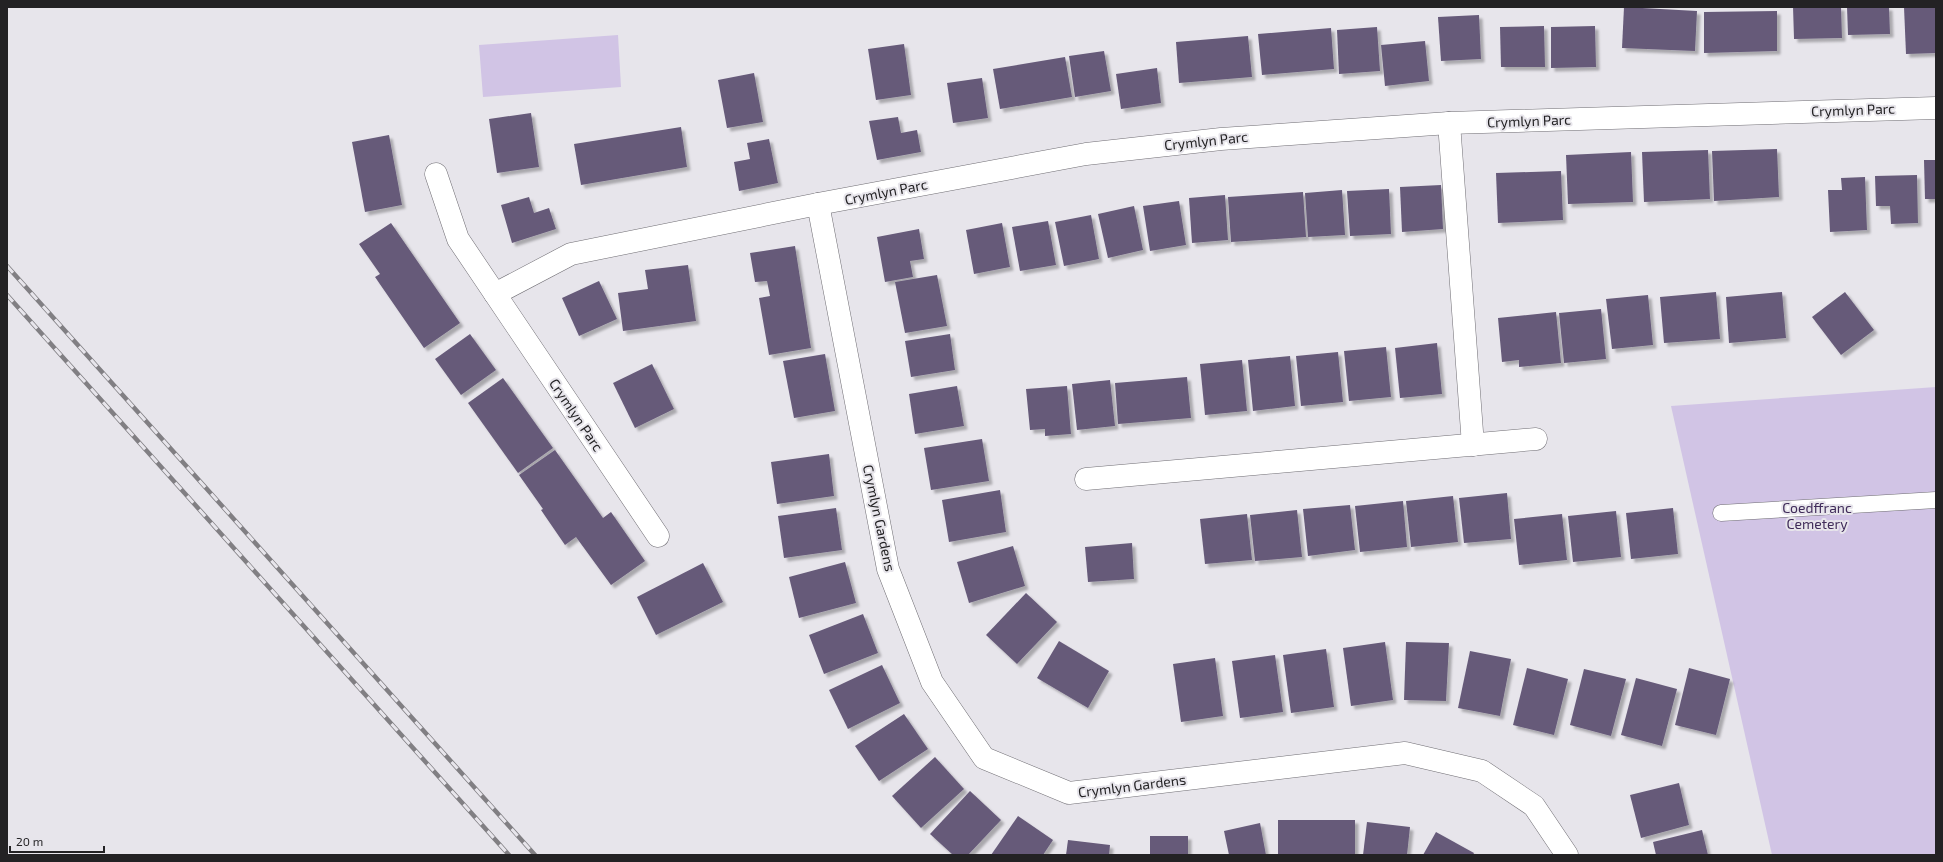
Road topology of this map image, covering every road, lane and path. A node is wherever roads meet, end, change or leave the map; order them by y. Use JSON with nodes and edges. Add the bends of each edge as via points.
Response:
{"nodes":[{"id":1,"x":1936,"y":108,"type":"edge"},
{"id":2,"x":1449,"y":123,"type":"junction"},
{"id":3,"x":436,"y":174,"type":"dead end"},
{"id":4,"x":818,"y":204,"type":"junction"},
{"id":5,"x":495,"y":294,"type":"junction"},
{"id":6,"x":1536,"y":440,"type":"dead end"},
{"id":7,"x":1474,"y":445,"type":"junction"},
{"id":8,"x":1086,"y":479,"type":"dead end"},
{"id":9,"x":1936,"y":500,"type":"edge"},
{"id":10,"x":1721,"y":513,"type":"dead end"},
{"id":11,"x":658,"y":536,"type":"dead end"},
{"id":12,"x":1567,"y":855,"type":"edge"}],
"edges":[{"from":1,"to":2,"type":"street","name":"Crymlyn Parc"},
{"from":2,"to":4,"type":"street","name":"Crymlyn Parc","via":[[1221,139],[1086,154]]},
{"from":2,"to":7,"type":"street"},
{"from":3,"to":5,"type":"street","name":"Crymlyn Parc","via":[[458,239]]},
{"from":4,"to":5,"type":"street","name":"Crymlyn Parc","via":[[572,254]]},
{"from":4,"to":12,"type":"street","name":"Crymlyn Gardens","via":[[888,569],[932,682],[984,758],[1069,793],[1405,753],[1482,771],[1534,806]]},
{"from":5,"to":11,"type":"street","name":"Crymlyn Parc"},
{"from":6,"to":7,"type":"street"},
{"from":7,"to":8,"type":"street"},
{"from":9,"to":10,"type":"lane"}]}
